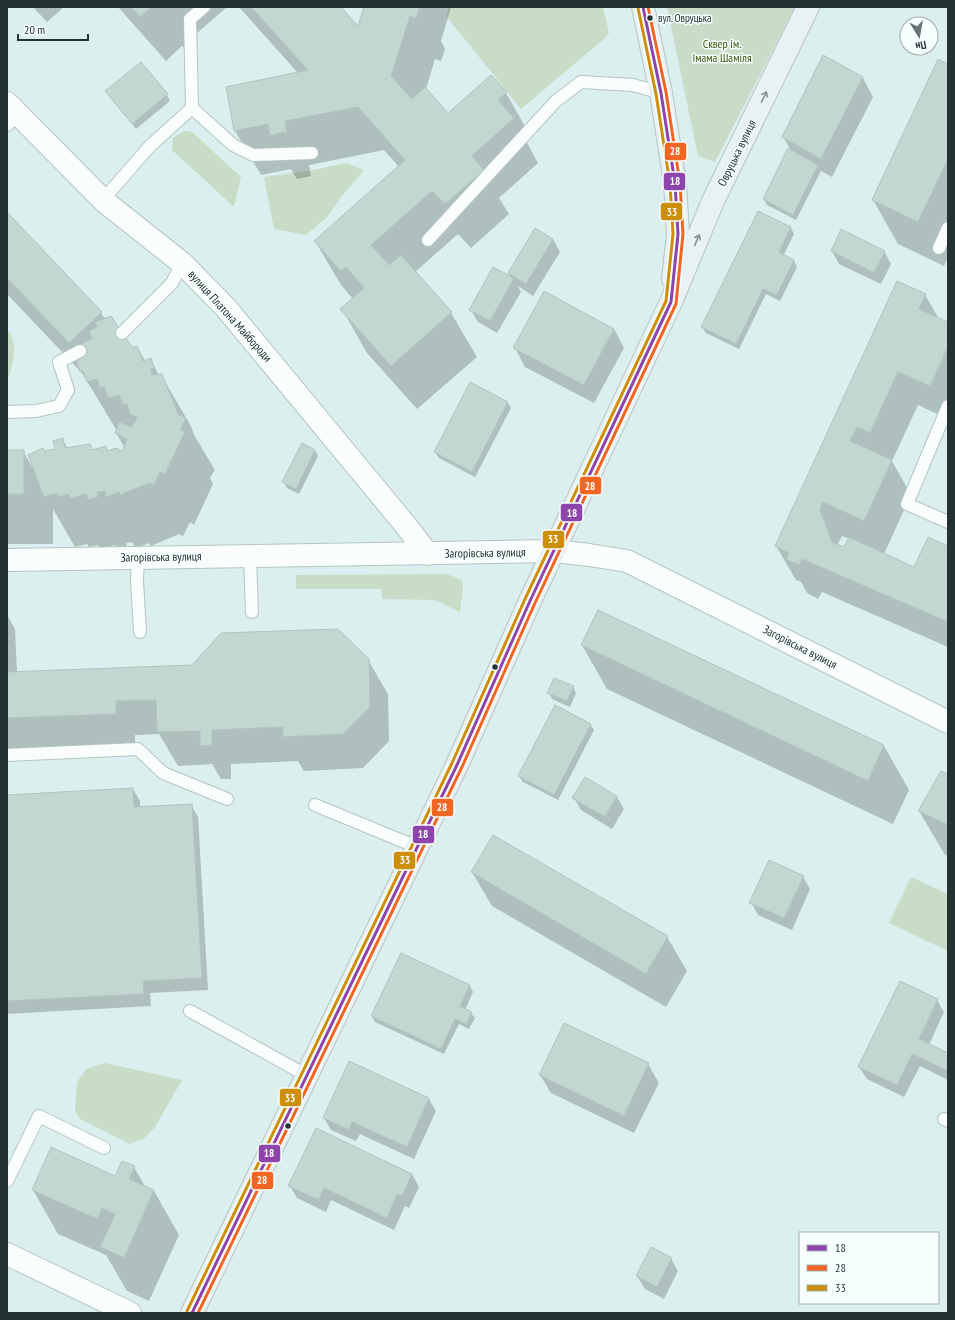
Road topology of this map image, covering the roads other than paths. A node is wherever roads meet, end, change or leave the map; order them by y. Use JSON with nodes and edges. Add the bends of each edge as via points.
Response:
{"nodes":[{"id":1,"x":204,"y":7,"type":"edge"},
{"id":2,"x":643,"y":7,"type":"edge"},
{"id":3,"x":808,"y":7,"type":"edge"},
{"id":4,"x":661,"y":93,"type":"junction"},
{"id":5,"x":192,"y":108,"type":"junction"},
{"id":6,"x":11,"y":114,"type":"edge"},
{"id":7,"x":312,"y":153,"type":"dead end"},
{"id":8,"x":105,"y":202,"type":"junction"},
{"id":9,"x":948,"y":228,"type":"edge"},
{"id":10,"x":428,"y":240,"type":"dead end"},
{"id":11,"x":939,"y":248,"type":"dead end"},
{"id":12,"x":182,"y":263,"type":"junction"},
{"id":13,"x":671,"y":302,"type":"junction"},
{"id":14,"x":122,"y":333,"type":"dead end"},
{"id":15,"x":80,"y":350,"type":"dead end"},
{"id":16,"x":948,"y":406,"type":"edge"},
{"id":17,"x":7,"y":412,"type":"edge"},
{"id":18,"x":948,"y":522,"type":"edge"},
{"id":19,"x":554,"y":551,"type":"junction"},
{"id":20,"x":428,"y":554,"type":"junction"},
{"id":21,"x":250,"y":557,"type":"junction"},
{"id":22,"x":138,"y":558,"type":"junction"},
{"id":23,"x":7,"y":560,"type":"edge"},
{"id":24,"x":252,"y":612,"type":"dead end"},
{"id":25,"x":140,"y":632,"type":"dead end"},
{"id":26,"x":948,"y":722,"type":"edge"},
{"id":27,"x":7,"y":755,"type":"edge"},
{"id":28,"x":227,"y":799,"type":"dead end"},
{"id":29,"x":316,"y":805,"type":"dead end"},
{"id":30,"x":417,"y":847,"type":"junction"},
{"id":31,"x":190,"y":1010,"type":"dead end"},
{"id":32,"x":306,"y":1075,"type":"junction"},
{"id":33,"x":104,"y":1148,"type":"dead end"},
{"id":34,"x":7,"y":1181,"type":"edge"},
{"id":35,"x":7,"y":1254,"type":"edge"},
{"id":36,"x":130,"y":1313,"type":"edge"},
{"id":37,"x":192,"y":1313,"type":"edge"}],
"edges":[{"from":1,"to":5,"type":"lane","via":[[190,19]]},
{"from":2,"to":4,"type":"street","name":"Овруцька вулиця"},
{"from":13,"to":3,"type":"street","name":"Овруцька вулиця","one_way":true,"via":[[713,201]]},
{"from":4,"to":10,"type":"lane","via":[[633,85],[581,82],[556,101]]},
{"from":4,"to":13,"type":"street","name":"Овруцька вулиця","via":[[675,183],[678,234]]},
{"from":5,"to":7,"type":"lane","via":[[233,145],[254,154]]},
{"from":5,"to":8,"type":"lane","via":[[150,146],[109,193]]},
{"from":6,"to":8,"type":"street","name":"вулиця Платона Майбороди"},
{"from":8,"to":12,"type":"street","name":"вулиця Платона Майбороди"},
{"from":9,"to":11,"type":"lane"},
{"from":12,"to":14,"type":"lane","via":[[172,283]]},
{"from":12,"to":20,"type":"street","name":"вулиця Платона Майбороди","via":[[226,308]]},
{"from":13,"to":19,"type":"street","name":"Овруцька вулиця"},
{"from":15,"to":17,"type":"lane","via":[[58,362],[68,390],[59,406],[36,411]]},
{"from":16,"to":18,"type":"lane","via":[[907,504]]},
{"from":19,"to":20,"type":"street","name":"Загорівська вулиця"},
{"from":19,"to":26,"type":"street","name":"Загорівська вулиця","via":[[627,561]]},
{"from":19,"to":30,"type":"street","name":"Овруцька вулиця"},
{"from":20,"to":21,"type":"street","name":"Загорівська вулиця"},
{"from":21,"to":22,"type":"street","name":"Загорівська вулиця"},
{"from":21,"to":24,"type":"lane"},
{"from":22,"to":23,"type":"street","name":"Загорівська вулиця"},
{"from":22,"to":25,"type":"lane"},
{"from":27,"to":28,"type":"lane","via":[[138,749],[163,773]]},
{"from":29,"to":30,"type":"lane"},
{"from":30,"to":32,"type":"street","name":"Овруцька вулиця"},
{"from":31,"to":32,"type":"lane"},
{"from":32,"to":37,"type":"street","name":"Овруцька вулиця"},
{"from":33,"to":34,"type":"lane","via":[[39,1116]]},
{"from":35,"to":36,"type":"street"}]}
